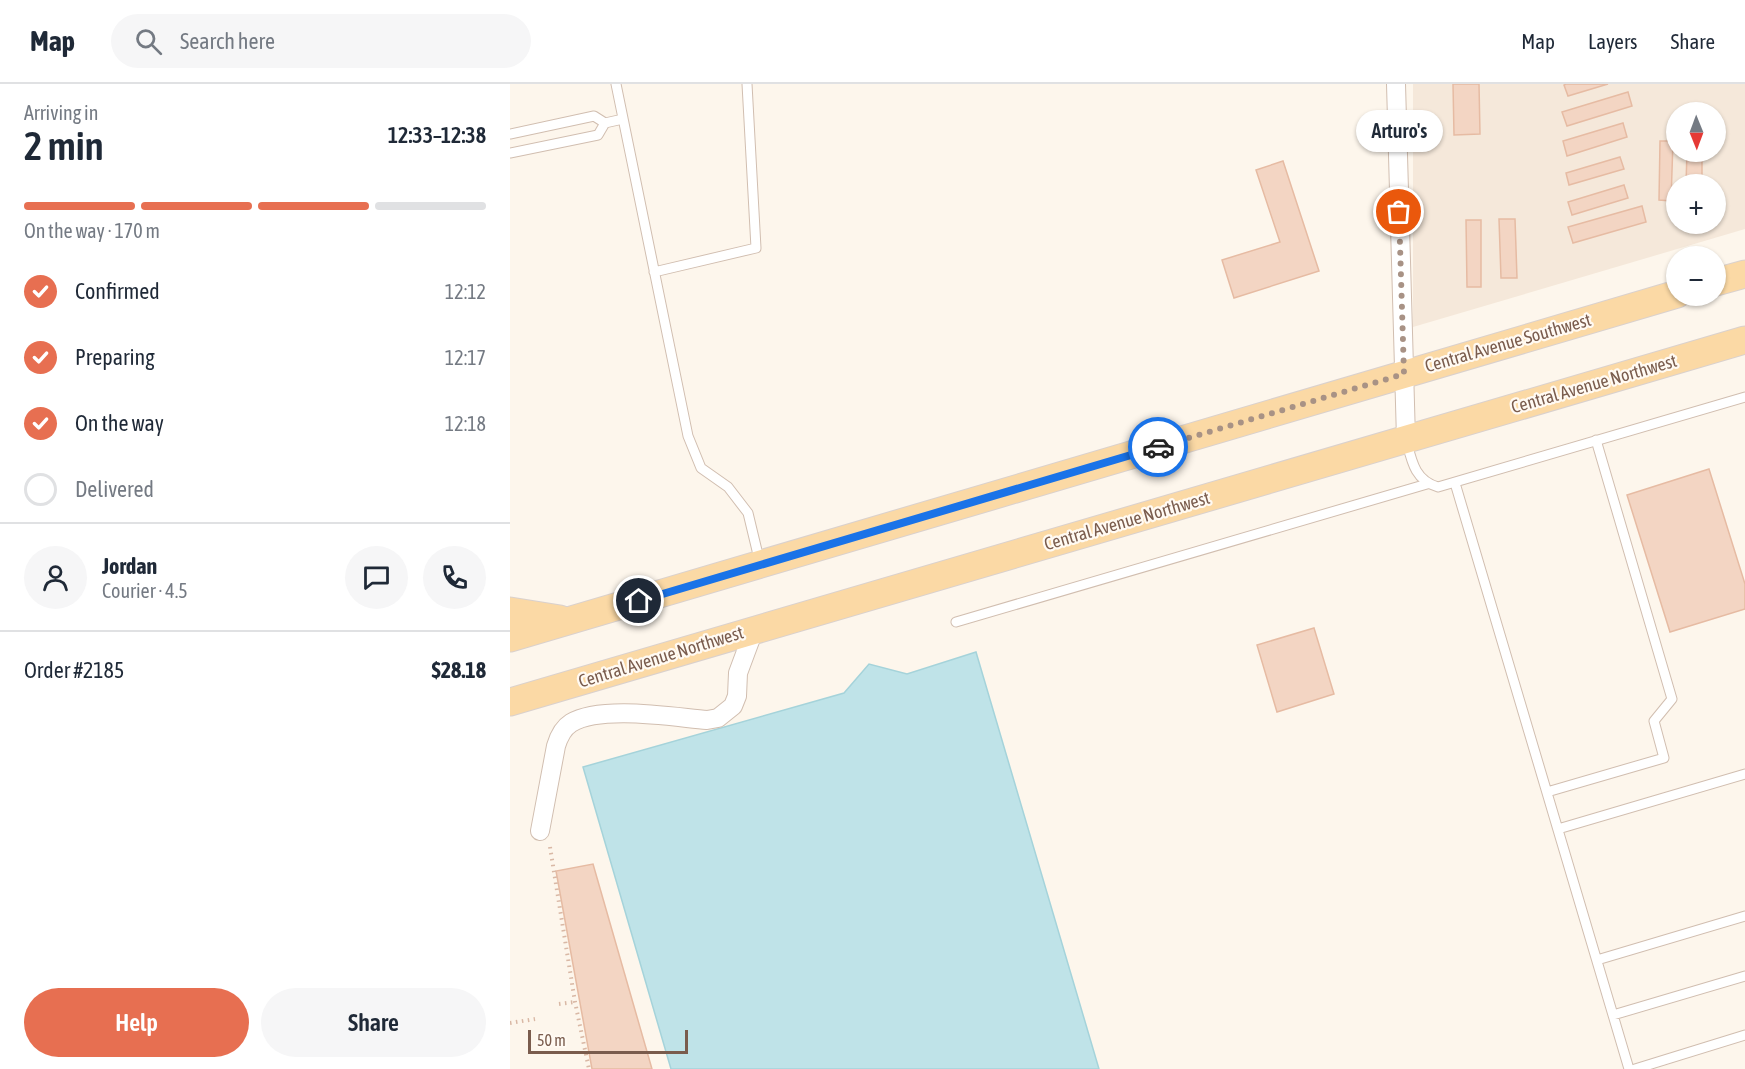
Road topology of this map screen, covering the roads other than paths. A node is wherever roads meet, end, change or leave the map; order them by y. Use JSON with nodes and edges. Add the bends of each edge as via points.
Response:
{"nodes":[{"id":1,"x":616,"y":84,"type":"edge"},
{"id":2,"x":747,"y":84,"type":"edge"},
{"id":3,"x":1395,"y":84,"type":"edge"},
{"id":4,"x":623,"y":119,"type":"junction"},
{"id":5,"x":604,"y":123,"type":"junction"},
{"id":6,"x":510,"y":134,"type":"edge"},
{"id":7,"x":510,"y":153,"type":"edge"},
{"id":8,"x":654,"y":272,"type":"junction"},
{"id":9,"x":1745,"y":274,"type":"edge"},
{"id":10,"x":1726,"y":279,"type":"edge"},
{"id":11,"x":1666,"y":297,"type":"edge"},
{"id":12,"x":1745,"y":340,"type":"edge"},
{"id":13,"x":1404,"y":374,"type":"junction"},
{"id":14,"x":1745,"y":397,"type":"edge"},
{"id":15,"x":1406,"y":439,"type":"junction"},
{"id":16,"x":1596,"y":440,"type":"junction"},
{"id":17,"x":1455,"y":483,"type":"junction"},
{"id":18,"x":1427,"y":484,"type":"junction"},
{"id":19,"x":761,"y":565,"type":"junction"},
{"id":20,"x":510,"y":611,"type":"edge"},
{"id":21,"x":573,"y":621,"type":"junction"},
{"id":22,"x":956,"y":622,"type":"dead end"},
{"id":23,"x":754,"y":630,"type":"junction"},
{"id":24,"x":510,"y":638,"type":"edge"},
{"id":25,"x":521,"y":699,"type":"edge"},
{"id":26,"x":510,"y":712,"type":"edge"},
{"id":27,"x":1745,"y":774,"type":"edge"},
{"id":28,"x":1547,"y":792,"type":"junction"},
{"id":29,"x":1558,"y":829,"type":"junction"},
{"id":30,"x":540,"y":831,"type":"dead end"},
{"id":31,"x":1745,"y":916,"type":"edge"},
{"id":32,"x":1597,"y":960,"type":"junction"},
{"id":33,"x":1745,"y":976,"type":"edge"},
{"id":34,"x":1613,"y":1015,"type":"junction"},
{"id":35,"x":1745,"y":1035,"type":"edge"},
{"id":36,"x":1629,"y":1069,"type":"edge"},
{"id":37,"x":1635,"y":1069,"type":"edge"}],
"edges":[{"from":1,"to":4,"type":"lane"},
{"from":2,"to":8,"type":"lane","via":[[756,248]]},
{"from":3,"to":13,"type":"street"},
{"from":4,"to":5,"type":"lane"},
{"from":4,"to":8,"type":"lane"},
{"from":5,"to":6,"type":"lane","via":[[594,116]]},
{"from":5,"to":7,"type":"lane","via":[[598,135]]},
{"from":8,"to":19,"type":"lane","via":[[688,436],[701,468],[728,487],[748,513]]},
{"from":9,"to":10,"type":"main road"},
{"from":11,"to":13,"type":"main road","name":"Central Avenue Southwest"},
{"from":12,"to":15,"type":"main road","name":"Central Avenue Northwest"},
{"from":13,"to":15,"type":"street"},
{"from":13,"to":19,"type":"main road","name":"Central Avenue Southwest"},
{"from":14,"to":16,"type":"lane"},
{"from":15,"to":18,"type":"lane","via":[[1413,469]]},
{"from":15,"to":23,"type":"main road","name":"Central Avenue Northwest"},
{"from":16,"to":17,"type":"lane"},
{"from":16,"to":28,"type":"lane","via":[[1672,699],[1654,722],[1664,759]]},
{"from":17,"to":18,"type":"lane","via":[[1438,487]]},
{"from":17,"to":28,"type":"lane"},
{"from":18,"to":22,"type":"lane"},
{"from":19,"to":21,"type":"main road","name":"Central Avenue Southwest"},
{"from":20,"to":21,"type":"main road"},
{"from":21,"to":24,"type":"main road","name":"Central Avenue Southwest"},
{"from":23,"to":25,"type":"main road","name":"Central Avenue Northwest"},
{"from":23,"to":30,"type":"street","via":[[738,673],[733,706],[718,718],[610,713],[570,724],[556,746]]},
{"from":25,"to":26,"type":"main road","name":"Central Avenue Northwest"},
{"from":27,"to":29,"type":"lane"},
{"from":28,"to":29,"type":"lane"},
{"from":29,"to":32,"type":"lane"},
{"from":31,"to":32,"type":"lane"},
{"from":32,"to":34,"type":"lane"},
{"from":33,"to":34,"type":"lane"},
{"from":34,"to":36,"type":"lane"},
{"from":35,"to":37,"type":"lane"}]}
